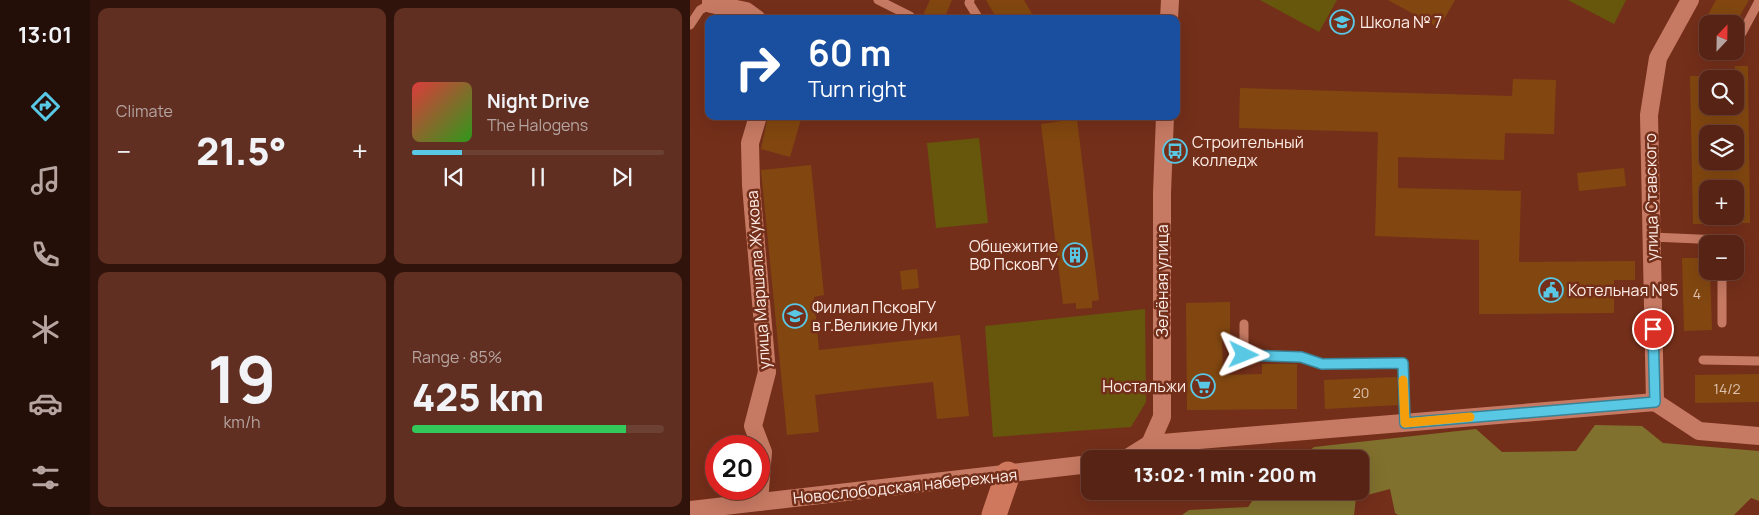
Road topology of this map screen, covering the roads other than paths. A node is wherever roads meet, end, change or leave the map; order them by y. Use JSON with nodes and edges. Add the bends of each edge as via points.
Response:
{"nodes":[{"id":1,"x":878,"y":0,"type":"edge"},
{"id":2,"x":970,"y":0,"type":"edge"},
{"id":3,"x":1170,"y":0,"type":"edge"},
{"id":4,"x":1690,"y":0,"type":"edge"},
{"id":5,"x":1759,"y":1,"type":"edge"},
{"id":6,"x":711,"y":2,"type":"edge"},
{"id":7,"x":752,"y":15,"type":"edge"},
{"id":8,"x":908,"y":15,"type":"edge"},
{"id":9,"x":977,"y":15,"type":"edge"},
{"id":10,"x":1169,"y":15,"type":"edge"},
{"id":11,"x":690,"y":25,"type":"edge"},
{"id":12,"x":1744,"y":29,"type":"edge"},
{"id":13,"x":757,"y":120,"type":"edge"},
{"id":14,"x":1165,"y":120,"type":"edge"},
{"id":15,"x":1652,"y":237,"type":"junction"},
{"id":16,"x":1699,"y":239,"type":"edge"},
{"id":17,"x":1722,"y":280,"type":"edge"},
{"id":18,"x":1722,"y":323,"type":"dead end"},
{"id":19,"x":1244,"y":324,"type":"dead end"},
{"id":20,"x":1703,"y":360,"type":"dead end"},
{"id":21,"x":1759,"y":361,"type":"edge"},
{"id":22,"x":1655,"y":402,"type":"junction"},
{"id":23,"x":1405,"y":423,"type":"junction"},
{"id":24,"x":1759,"y":436,"type":"edge"},
{"id":25,"x":1150,"y":444,"type":"junction"},
{"id":26,"x":1140,"y":450,"type":"edge"},
{"id":27,"x":1081,"y":465,"type":"edge"},
{"id":28,"x":1008,"y":474,"type":"junction"},
{"id":29,"x":759,"y":502,"type":"junction"},
{"id":30,"x":690,"y":510,"type":"edge"},
{"id":31,"x":726,"y":510,"type":"edge"},
{"id":32,"x":994,"y":515,"type":"edge"}],
"edges":[{"from":1,"to":8,"type":"lane"},
{"from":2,"to":9,"type":"lane"},
{"from":3,"to":10,"type":"street"},
{"from":4,"to":15,"type":"street","name":"улица Ставского","via":[[1658,58],[1649,115]]},
{"from":5,"to":12,"type":"lane"},
{"from":6,"to":7,"type":"street"},
{"from":6,"to":11,"type":"lane","via":[[700,10]]},
{"from":13,"to":29,"type":"street","name":"улица Маршала Жукова","via":[[750,143],[751,185],[768,372],[753,426],[763,452]]},
{"from":14,"to":25,"type":"street","name":"Зелёная улица","via":[[1162,417]]},
{"from":15,"to":16,"type":"lane"},
{"from":15,"to":22,"type":"street","name":"улица Ставского"},
{"from":17,"to":18,"type":"lane"},
{"from":19,"to":23,"type":"lane","via":[[1244,355],[1301,357],[1322,364],[1403,363]]},
{"from":20,"to":21,"type":"lane"},
{"from":22,"to":23,"type":"street"},
{"from":22,"to":24,"type":"street","via":[[1699,430]]},
{"from":23,"to":25,"type":"street"},
{"from":25,"to":26,"type":"street"},
{"from":27,"to":28,"type":"street","name":"Новослободская набережная"},
{"from":28,"to":29,"type":"street","name":"Новослободская набережная"},
{"from":28,"to":32,"type":"street"},
{"from":29,"to":31,"type":"street","name":"Новослободская набережная"},
{"from":30,"to":31,"type":"street","name":"Новослободская набережная"}]}
